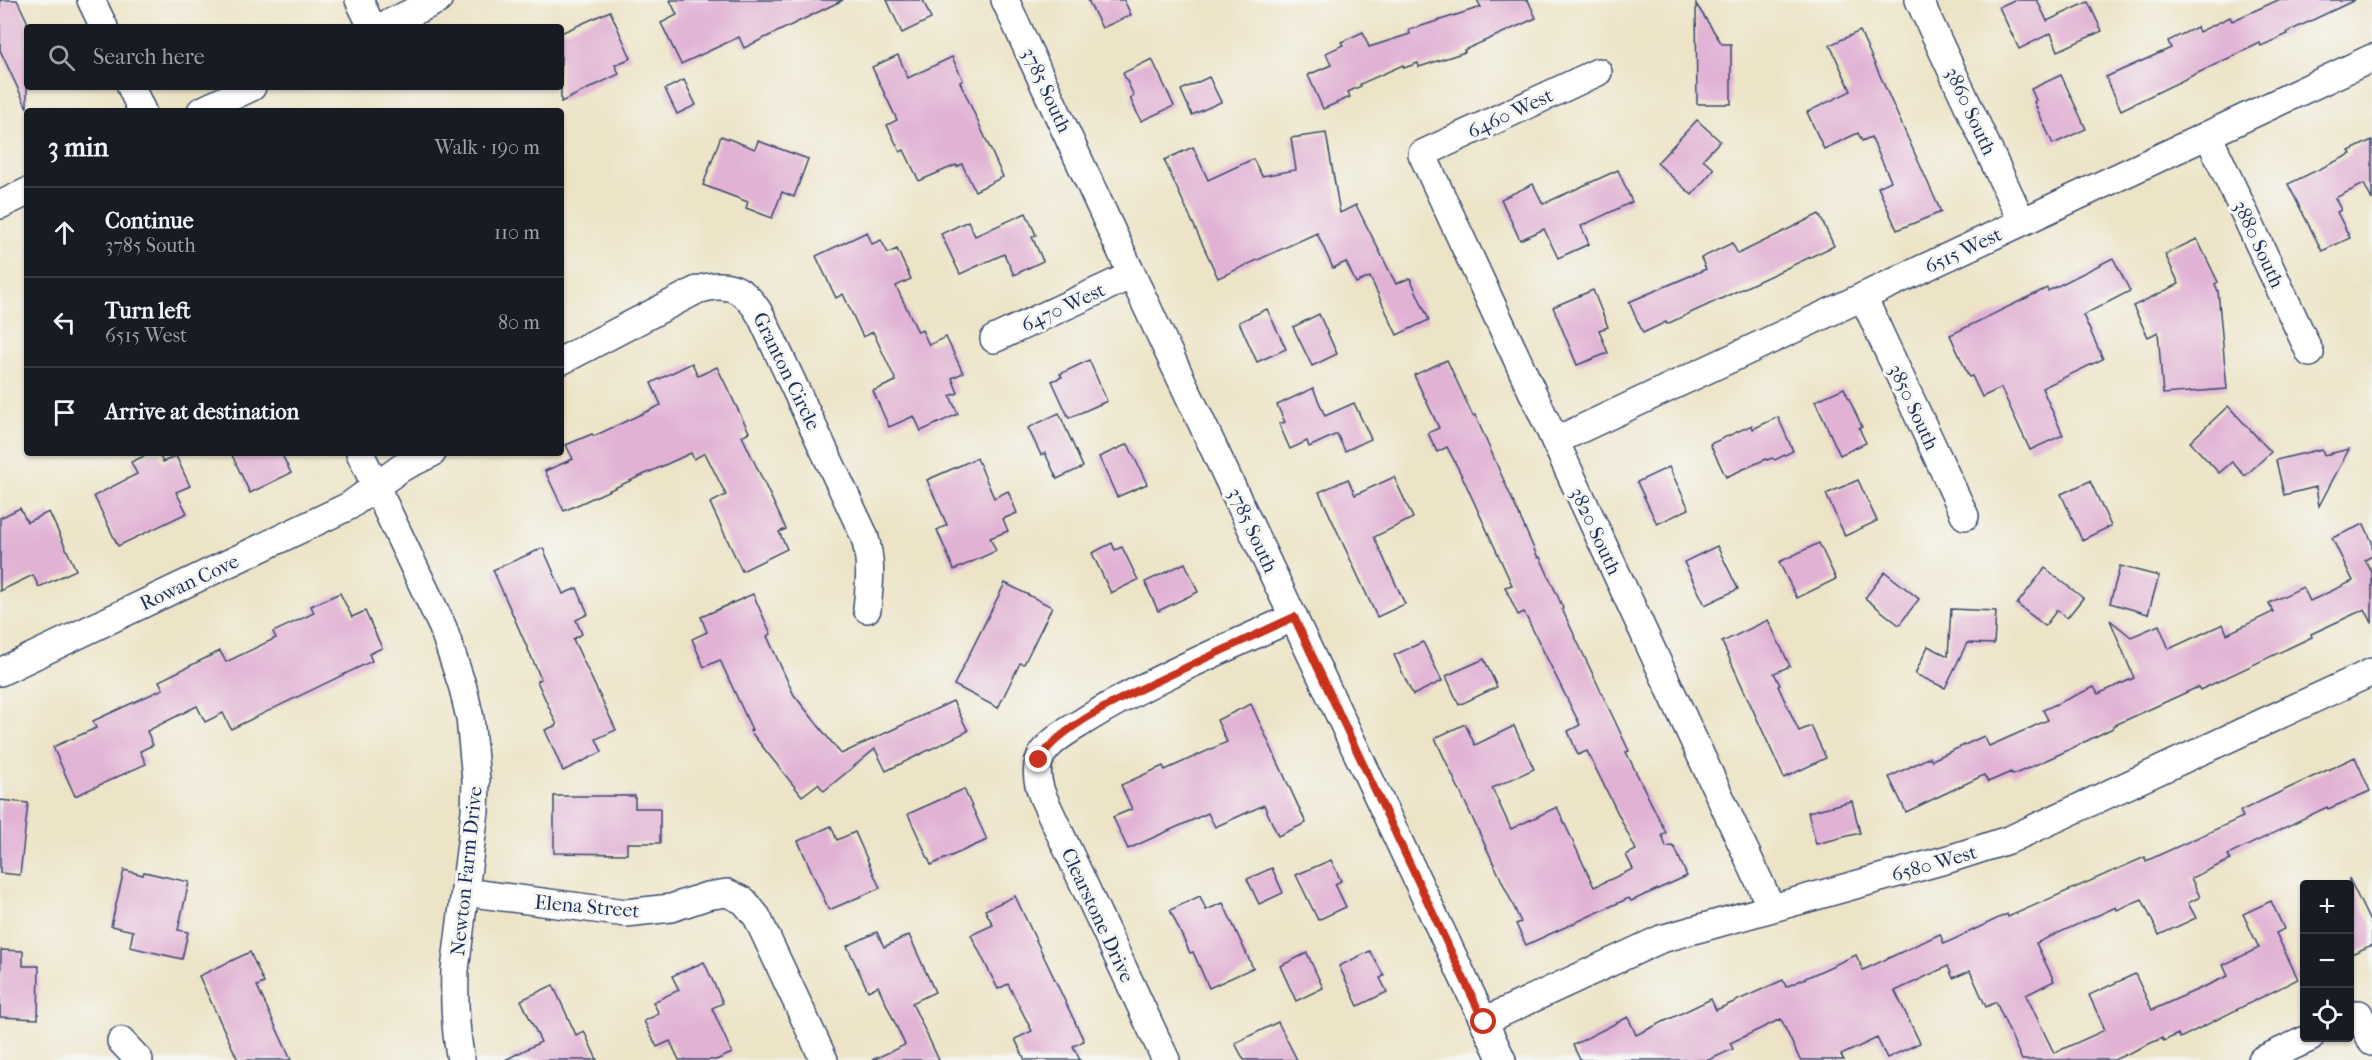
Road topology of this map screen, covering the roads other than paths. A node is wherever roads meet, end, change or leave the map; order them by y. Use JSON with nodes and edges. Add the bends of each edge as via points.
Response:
{"nodes":[{"id":1,"x":91,"y":0,"type":"edge"},
{"id":2,"x":359,"y":0,"type":"edge"},
{"id":3,"x":438,"y":0,"type":"edge"},
{"id":4,"x":1005,"y":0,"type":"edge"},
{"id":5,"x":1919,"y":0,"type":"edge"},
{"id":6,"x":103,"y":24,"type":"edge"},
{"id":7,"x":371,"y":24,"type":"edge"},
{"id":8,"x":387,"y":24,"type":"edge"},
{"id":9,"x":2372,"y":58,"type":"edge"},
{"id":10,"x":1598,"y":72,"type":"dead end"},
{"id":11,"x":132,"y":90,"type":"edge"},
{"id":12,"x":246,"y":90,"type":"edge"},
{"id":13,"x":141,"y":108,"type":"edge"},
{"id":14,"x":207,"y":108,"type":"edge"},
{"id":15,"x":2208,"y":135,"type":"junction"},
{"id":16,"x":1422,"y":154,"type":"joint"},
{"id":17,"x":24,"y":193,"type":"edge"},
{"id":18,"x":0,"y":205,"type":"edge"},
{"id":19,"x":2022,"y":222,"type":"junction"},
{"id":20,"x":1132,"y":275,"type":"junction"},
{"id":21,"x":1863,"y":297,"type":"junction"},
{"id":22,"x":994,"y":339,"type":"dead end"},
{"id":23,"x":2310,"y":353,"type":"dead end"},
{"id":24,"x":564,"y":359,"type":"edge"},
{"id":25,"x":1555,"y":441,"type":"junction"},
{"id":26,"x":361,"y":456,"type":"edge"},
{"id":27,"x":426,"y":456,"type":"edge"},
{"id":28,"x":376,"y":486,"type":"junction"},
{"id":29,"x":1965,"y":516,"type":"dead end"},
{"id":30,"x":867,"y":609,"type":"dead end"},
{"id":31,"x":1294,"y":617,"type":"junction"},
{"id":32,"x":0,"y":672,"type":"edge"},
{"id":33,"x":2372,"y":672,"type":"edge"},
{"id":34,"x":465,"y":892,"type":"junction"},
{"id":35,"x":1771,"y":907,"type":"junction"},
{"id":36,"x":2360,"y":1014,"type":"edge"},
{"id":37,"x":1484,"y":1022,"type":"junction"},
{"id":38,"x":2301,"y":1042,"type":"edge"},
{"id":39,"x":2372,"y":1042,"type":"edge"},
{"id":40,"x":461,"y":1060,"type":"edge"},
{"id":41,"x":824,"y":1060,"type":"edge"},
{"id":42,"x":1166,"y":1060,"type":"edge"},
{"id":43,"x":1502,"y":1060,"type":"edge"},
{"id":44,"x":2262,"y":1060,"type":"edge"}],
"edges":[{"from":1,"to":6,"type":"street"},
{"from":2,"to":7,"type":"street"},
{"from":3,"to":8,"type":"street"},
{"from":4,"to":20,"type":"street","name":"3785 South"},
{"from":5,"to":19,"type":"street","name":"3860 South"},
{"from":9,"to":15,"type":"street","name":"6515 West"},
{"from":10,"to":16,"type":"street","name":"6460 West"},
{"from":11,"to":13,"type":"street"},
{"from":12,"to":14,"type":"street"},
{"from":15,"to":19,"type":"street","name":"6515 West"},
{"from":15,"to":23,"type":"street","name":"3880 South"},
{"from":16,"to":25,"type":"street","name":"3820 South"},
{"from":17,"to":18,"type":"street"},
{"from":19,"to":21,"type":"street","name":"6515 West"},
{"from":20,"to":22,"type":"street","name":"6470 West"},
{"from":20,"to":31,"type":"street","name":"3785 South"},
{"from":21,"to":25,"type":"street","name":"6515 West"},
{"from":21,"to":29,"type":"street","name":"3850 South"},
{"from":24,"to":30,"type":"street","name":"Granton Circle","via":[[697,290],[721,285],[744,294],[761,316],[864,535],[871,568]]},
{"from":25,"to":35,"type":"street","name":"3820 South"},
{"from":26,"to":28,"type":"street","name":"Newton Farm Drive"},
{"from":27,"to":28,"type":"street"},
{"from":28,"to":32,"type":"street","name":"Rowan Cove","via":[[349,506]]},
{"from":28,"to":34,"type":"street","name":"Newton Farm Drive","via":[[454,657],[467,708],[476,780]]},
{"from":31,"to":37,"type":"street","name":"3785 South"},
{"from":31,"to":42,"type":"street","name":"Clearstone Drive","via":[[1094,715],[1050,745],[1039,760],[1037,778],[1043,796]]},
{"from":33,"to":35,"type":"street","name":"6580 West","via":[[2010,839]]},
{"from":34,"to":40,"type":"street","name":"Newton Farm Drive","via":[[454,995]]},
{"from":34,"to":41,"type":"street","name":"Elena Street","via":[[626,913],[670,908],[717,894],[736,896],[757,917]]},
{"from":35,"to":37,"type":"street","name":"6580 West","via":[[1652,943]]},
{"from":36,"to":39,"type":"street"},
{"from":37,"to":43,"type":"street","name":"3785 South"},
{"from":38,"to":44,"type":"street"}]}
